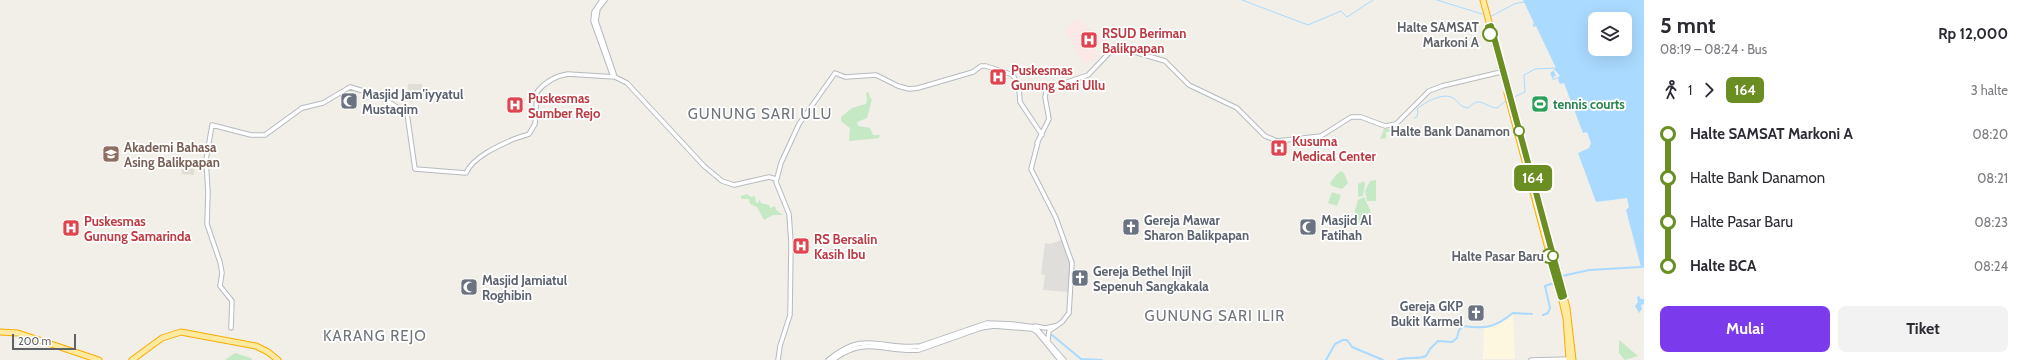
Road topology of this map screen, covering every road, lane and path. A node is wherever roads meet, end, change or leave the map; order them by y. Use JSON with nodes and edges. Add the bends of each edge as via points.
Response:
{"nodes":[{"id":1,"x":602,"y":0,"type":"edge"},
{"id":2,"x":605,"y":0,"type":"edge"},
{"id":3,"x":1480,"y":0,"type":"edge"},
{"id":4,"x":1484,"y":0,"type":"edge"},
{"id":5,"x":1489,"y":26,"type":"junction"},
{"id":6,"x":611,"y":68,"type":"junction"},
{"id":7,"x":1503,"y":72,"type":"junction"},
{"id":8,"x":605,"y":77,"type":"junction"},
{"id":9,"x":614,"y":77,"type":"junction"},
{"id":10,"x":624,"y":80,"type":"junction"},
{"id":11,"x":1042,"y":133,"type":"junction"},
{"id":12,"x":776,"y":181,"type":"junction"},
{"id":13,"x":1032,"y":326,"type":"junction"},
{"id":14,"x":231,"y":328,"type":"dead end"},
{"id":15,"x":1043,"y":331,"type":"junction"},
{"id":16,"x":0,"y":332,"type":"edge"},
{"id":17,"x":1044,"y":340,"type":"junction"},
{"id":18,"x":1049,"y":341,"type":"junction"},
{"id":19,"x":155,"y":344,"type":"junction"},
{"id":20,"x":81,"y":354,"type":"junction"},
{"id":21,"x":92,"y":360,"type":"edge"},
{"id":22,"x":99,"y":360,"type":"edge"},
{"id":23,"x":132,"y":360,"type":"edge"},
{"id":24,"x":136,"y":360,"type":"edge"},
{"id":25,"x":274,"y":360,"type":"edge"},
{"id":26,"x":278,"y":360,"type":"edge"},
{"id":27,"x":779,"y":360,"type":"edge"},
{"id":28,"x":828,"y":360,"type":"edge"},
{"id":29,"x":834,"y":360,"type":"edge"},
{"id":30,"x":1060,"y":360,"type":"edge"},
{"id":31,"x":1064,"y":360,"type":"edge"},
{"id":32,"x":1531,"y":360,"type":"edge"},
{"id":33,"x":1541,"y":360,"type":"edge"},
{"id":34,"x":1571,"y":360,"type":"edge"}],
"edges":[{"from":1,"to":6,"type":"main road","via":[[594,12],[593,21]]},
{"from":2,"to":6,"type":"main road","via":[[598,9],[596,21]]},
{"from":3,"to":5,"type":"highway"},
{"from":4,"to":5,"type":"highway"},
{"from":5,"to":7,"type":"highway"},
{"from":6,"to":8,"type":"main road"},
{"from":6,"to":9,"type":"main road"},
{"from":6,"to":10,"type":"main road"},
{"from":7,"to":11,"type":"main road","via":[[1442,86],[1429,92],[1396,124],[1386,126],[1361,117],[1351,117],[1321,136],[1276,141],[1265,136],[1237,108],[1189,85],[1166,61],[1121,48],[1110,52],[1088,75],[1049,90],[1045,98],[1048,116]]},
{"from":7,"to":34,"type":"highway","via":[[1569,317]]},
{"from":8,"to":9,"type":"main road"},
{"from":8,"to":14,"type":"main road","via":[[568,74],[547,82],[536,92],[536,121],[531,132],[487,152],[466,173],[415,169],[407,113],[377,95],[354,87],[346,88],[323,103],[302,108],[265,135],[251,135],[212,125],[206,160],[207,224],[220,262],[220,286],[232,301]]},
{"from":9,"to":10,"type":"main road"},
{"from":10,"to":12,"type":"main road","via":[[704,166],[722,181],[734,185],[767,177]]},
{"from":11,"to":12,"type":"main road","via":[[1020,102],[1019,87],[1010,73],[989,67],[981,68],[972,74],[909,89],[876,75],[845,77],[835,73],[800,121]]},
{"from":11,"to":15,"type":"main road","via":[[1031,169],[1056,218],[1072,263],[1068,315],[1064,321]]},
{"from":12,"to":27,"type":"main road","via":[[789,214],[792,242],[790,315],[780,346]]},
{"from":13,"to":15,"type":"main road"},
{"from":13,"to":15,"type":"main road"},
{"from":13,"to":28,"type":"main road","via":[[987,323],[914,346],[856,343],[847,346]]},
{"from":15,"to":17,"type":"main road"},
{"from":15,"to":17,"type":"main road"},
{"from":15,"to":18,"type":"main road"},
{"from":15,"to":18,"type":"main road"},
{"from":15,"to":29,"type":"main road","via":[[988,327],[919,350],[858,347],[847,350]]},
{"from":16,"to":20,"type":"highway","via":[[18,333]]},
{"from":17,"to":30,"type":"main road"},
{"from":18,"to":31,"type":"main road"},
{"from":19,"to":23,"type":"highway"},
{"from":19,"to":24,"type":"highway"},
{"from":19,"to":25,"type":"highway","via":[[178,335],[187,335],[256,349]]},
{"from":19,"to":26,"type":"highway","via":[[166,336],[182,332],[258,346]]},
{"from":20,"to":21,"type":"highway"},
{"from":20,"to":22,"type":"highway"},
{"from":32,"to":33,"type":"main road"},
{"from":33,"to":34,"type":"main road"}]}
